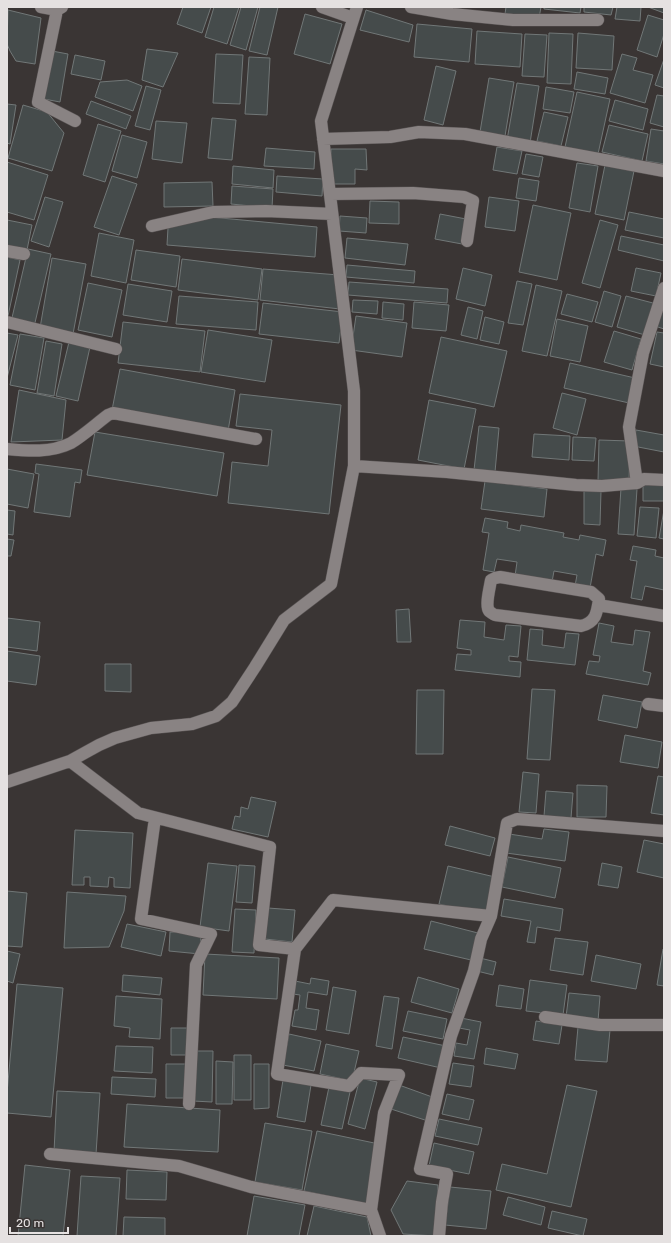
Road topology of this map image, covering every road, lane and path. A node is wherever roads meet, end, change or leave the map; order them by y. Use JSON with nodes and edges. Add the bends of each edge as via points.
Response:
{"nodes":[{"id":1,"x":41,"y":7,"type":"edge"},
{"id":2,"x":322,"y":7,"type":"edge"},
{"id":3,"x":411,"y":7,"type":"edge"},
{"id":4,"x":60,"y":8,"type":"edge"},
{"id":5,"x":355,"y":13,"type":"edge"},
{"id":6,"x":598,"y":20,"type":"dead end"},
{"id":7,"x":75,"y":121,"type":"dead end"},
{"id":8,"x":323,"y":139,"type":"junction"},
{"id":9,"x":664,"y":171,"type":"edge"},
{"id":10,"x":330,"y":194,"type":"junction"},
{"id":11,"x":332,"y":214,"type":"junction"},
{"id":12,"x":152,"y":226,"type":"dead end"},
{"id":13,"x":466,"y":241,"type":"dead end"},
{"id":14,"x":7,"y":251,"type":"edge"},
{"id":15,"x":24,"y":254,"type":"dead end"},
{"id":16,"x":664,"y":288,"type":"edge"},
{"id":17,"x":7,"y":322,"type":"edge"},
{"id":18,"x":116,"y":349,"type":"dead end"},
{"id":19,"x":256,"y":439,"type":"dead end"},
{"id":20,"x":7,"y":449,"type":"edge"},
{"id":21,"x":354,"y":466,"type":"junction"},
{"id":22,"x":664,"y":480,"type":"edge"},
{"id":23,"x":637,"y":483,"type":"junction"},
{"id":24,"x":598,"y":605,"type":"junction"},
{"id":25,"x":664,"y":616,"type":"edge"},
{"id":26,"x":648,"y":704,"type":"dead end"},
{"id":27,"x":664,"y":706,"type":"edge"},
{"id":28,"x":70,"y":761,"type":"junction"},
{"id":29,"x":7,"y":782,"type":"edge"},
{"id":30,"x":155,"y":818,"type":"junction"},
{"id":31,"x":664,"y":831,"type":"edge"},
{"id":32,"x":491,"y":916,"type":"junction"},
{"id":33,"x":295,"y":949,"type":"junction"},
{"id":34,"x":545,"y":1017,"type":"dead end"},
{"id":35,"x":664,"y":1025,"type":"edge"},
{"id":36,"x":189,"y":1104,"type":"dead end"},
{"id":37,"x":50,"y":1154,"type":"dead end"},
{"id":38,"x":371,"y":1210,"type":"junction"},
{"id":39,"x":380,"y":1236,"type":"edge"},
{"id":40,"x":439,"y":1236,"type":"edge"}],
"edges":[{"from":1,"to":4,"type":"street"},
{"from":2,"to":5,"type":"street"},
{"from":3,"to":6,"type":"street","via":[[513,20]]},
{"from":4,"to":7,"type":"street","via":[[38,102]]},
{"from":5,"to":8,"type":"street","via":[[321,122]]},
{"from":8,"to":9,"type":"street","via":[[419,132],[465,134]]},
{"from":8,"to":10,"type":"street"},
{"from":10,"to":11,"type":"street"},
{"from":10,"to":13,"type":"street","via":[[413,193],[464,196],[473,201]]},
{"from":11,"to":12,"type":"street","via":[[213,212]]},
{"from":11,"to":21,"type":"street","via":[[354,391]]},
{"from":14,"to":15,"type":"street"},
{"from":16,"to":23,"type":"street","via":[[643,353],[629,427]]},
{"from":17,"to":18,"type":"street"},
{"from":19,"to":20,"type":"street","via":[[113,413],[71,443],[48,450]]},
{"from":21,"to":23,"type":"street","via":[[576,485]]},
{"from":21,"to":28,"type":"street","via":[[331,584],[284,620],[232,702],[216,716],[192,724],[151,728],[114,738]]},
{"from":22,"to":23,"type":"street","via":[[644,478]]},
{"from":24,"to":24,"type":"street","via":[[593,620],[581,626],[495,615],[487,606],[491,580],[495,578],[591,592],[599,599]]},
{"from":24,"to":25,"type":"street"},
{"from":26,"to":27,"type":"street"},
{"from":28,"to":29,"type":"street"},
{"from":28,"to":30,"type":"street","via":[[138,813]]},
{"from":30,"to":33,"type":"street","via":[[270,847],[259,945]]},
{"from":30,"to":36,"type":"street","via":[[141,919],[211,934],[196,965]]},
{"from":31,"to":32,"type":"street","via":[[517,820],[507,823]]},
{"from":32,"to":33,"type":"street","via":[[333,900]]},
{"from":32,"to":40,"type":"street","via":[[481,939],[474,971],[451,1036],[420,1169],[447,1174]]},
{"from":33,"to":38,"type":"street","via":[[277,1074],[349,1086],[361,1073],[399,1075],[384,1113]]},
{"from":34,"to":35,"type":"street","via":[[600,1025]]},
{"from":37,"to":38,"type":"street","via":[[179,1166],[251,1188]]},
{"from":38,"to":39,"type":"street"}]}
